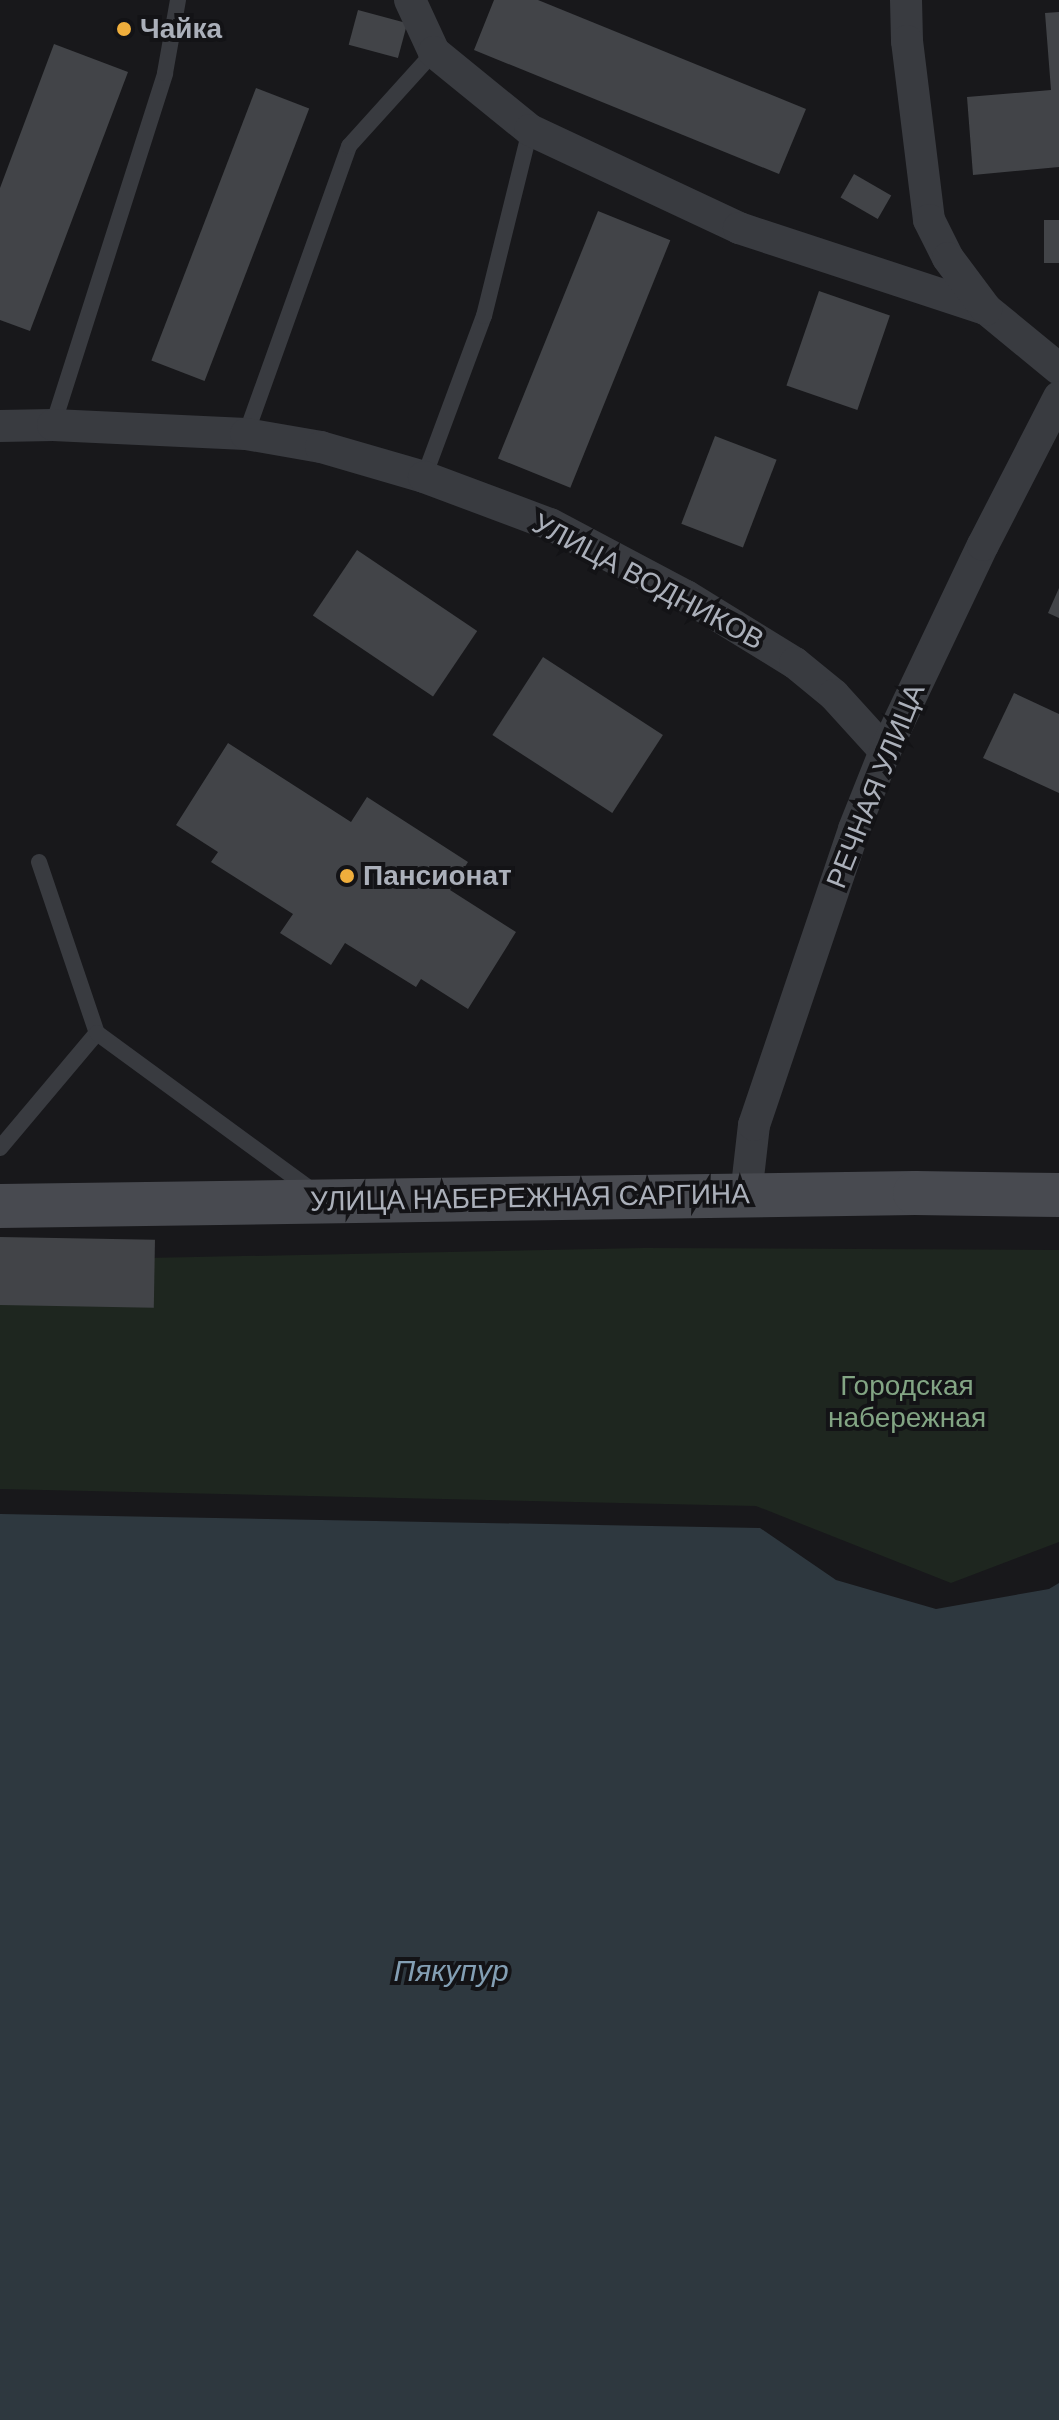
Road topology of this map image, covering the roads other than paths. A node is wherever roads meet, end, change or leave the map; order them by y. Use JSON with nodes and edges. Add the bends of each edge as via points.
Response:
{"nodes":[{"id":1,"x":178,"y":0,"type":"edge"},
{"id":2,"x":410,"y":0,"type":"edge"},
{"id":3,"x":906,"y":0,"type":"edge"},
{"id":4,"x":434,"y":52,"type":"junction"},
{"id":5,"x":530,"y":130,"type":"junction"},
{"id":6,"x":986,"y":309,"type":"junction"},
{"id":7,"x":1059,"y":369,"type":"edge"},
{"id":8,"x":1059,"y":397,"type":"edge"},
{"id":9,"x":53,"y":425,"type":"junction"},
{"id":10,"x":0,"y":426,"type":"edge"},
{"id":11,"x":246,"y":434,"type":"junction"},
{"id":12,"x":424,"y":477,"type":"junction"},
{"id":13,"x":885,"y":751,"type":"junction"},
{"id":14,"x":39,"y":862,"type":"dead end"},
{"id":15,"x":97,"y":1033,"type":"junction"},
{"id":16,"x":0,"y":1148,"type":"edge"},
{"id":17,"x":746,"y":1195,"type":"junction"},
{"id":18,"x":1059,"y":1195,"type":"edge"},
{"id":19,"x":329,"y":1202,"type":"junction"},
{"id":20,"x":0,"y":1206,"type":"edge"}],
"edges":[{"from":1,"to":9,"type":"lane","via":[[165,73]]},
{"from":2,"to":4,"type":"street"},
{"from":3,"to":6,"type":"street","via":[[929,220],[948,258]]},
{"from":4,"to":5,"type":"street"},
{"from":4,"to":11,"type":"lane","via":[[349,146]]},
{"from":5,"to":6,"type":"street","via":[[739,228]]},
{"from":5,"to":12,"type":"lane","via":[[484,316]]},
{"from":6,"to":7,"type":"street"},
{"from":8,"to":13,"type":"street","name":"РЕЧНАЯ УЛИЦА"},
{"from":9,"to":10,"type":"street","name":"УЛИЦА ВОДНИКОВ"},
{"from":9,"to":11,"type":"street","name":"УЛИЦА ВОДНИКОВ"},
{"from":11,"to":12,"type":"street","name":"УЛИЦА ВОДНИКОВ","via":[[321,447]]},
{"from":12,"to":13,"type":"street","name":"УЛИЦА ВОДНИКОВ","via":[[550,524],[686,596],[795,663],[834,695]]},
{"from":13,"to":17,"type":"street","name":"РЕЧНАЯ УЛИЦА","via":[[779,1045],[754,1125]]},
{"from":14,"to":15,"type":"lane"},
{"from":15,"to":16,"type":"lane"},
{"from":15,"to":19,"type":"lane"},
{"from":17,"to":18,"type":"main road","name":"УЛИЦА НАБЕРЕЖНАЯ САРГИНА"},
{"from":17,"to":19,"type":"main road","name":"УЛИЦА НАБЕРЕЖНАЯ САРГИНА"},
{"from":19,"to":20,"type":"main road","name":"УЛИЦА НАБЕРЕЖНАЯ САРГИНА"}]}
